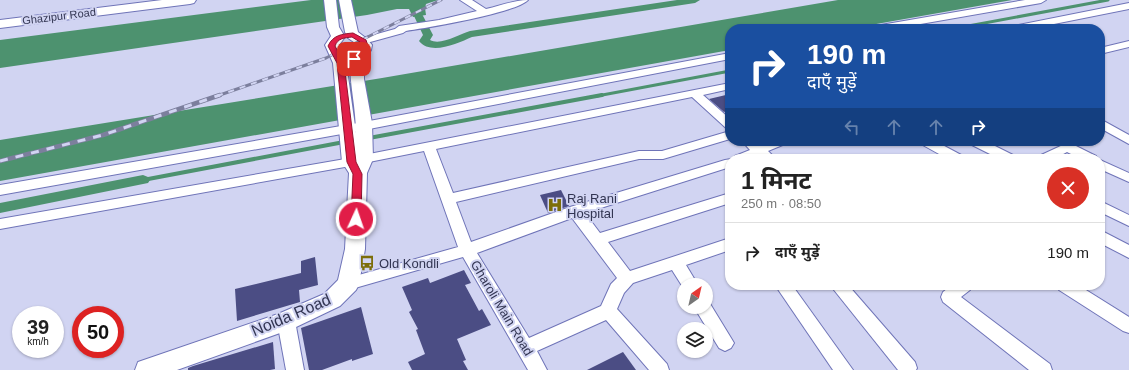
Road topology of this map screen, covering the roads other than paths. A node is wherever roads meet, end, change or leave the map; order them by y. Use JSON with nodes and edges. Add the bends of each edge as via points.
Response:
{"nodes":[{"id":1,"x":159,"y":0,"type":"edge"},
{"id":2,"x":190,"y":0,"type":"edge"},
{"id":3,"x":330,"y":0,"type":"edge"},
{"id":4,"x":345,"y":0,"type":"edge"},
{"id":5,"x":465,"y":0,"type":"edge"},
{"id":6,"x":523,"y":0,"type":"edge"},
{"id":7,"x":1040,"y":0,"type":"edge"},
{"id":8,"x":1129,"y":6,"type":"edge"},
{"id":9,"x":1118,"y":8,"type":"junction"},
{"id":10,"x":485,"y":12,"type":"junction"},
{"id":11,"x":1129,"y":13,"type":"edge"},
{"id":12,"x":0,"y":19,"type":"edge"},
{"id":13,"x":0,"y":24,"type":"edge"},
{"id":14,"x":903,"y":24,"type":"edge"},
{"id":15,"x":1039,"y":24,"type":"edge"},
{"id":16,"x":336,"y":32,"type":"junction"},
{"id":17,"x":355,"y":34,"type":"junction"},
{"id":18,"x":1129,"y":44,"type":"edge"},
{"id":19,"x":1105,"y":50,"type":"edge"},
{"id":20,"x":360,"y":56,"type":"junction"},
{"id":21,"x":337,"y":57,"type":"junction"},
{"id":22,"x":725,"y":57,"type":"edge"},
{"id":23,"x":350,"y":80,"type":"junction"},
{"id":24,"x":725,"y":87,"type":"edge"},
{"id":25,"x":694,"y":93,"type":"junction"},
{"id":26,"x":725,"y":121,"type":"edge"},
{"id":27,"x":1105,"y":126,"type":"edge"},
{"id":28,"x":725,"y":136,"type":"edge"},
{"id":29,"x":1129,"y":140,"type":"edge"},
{"id":30,"x":356,"y":143,"type":"junction"},
{"id":31,"x":429,"y":146,"type":"junction"},
{"id":32,"x":754,"y":146,"type":"edge"},
{"id":33,"x":774,"y":146,"type":"edge"},
{"id":34,"x":935,"y":146,"type":"edge"},
{"id":35,"x":985,"y":146,"type":"edge"},
{"id":36,"x":763,"y":154,"type":"edge"},
{"id":37,"x":765,"y":154,"type":"edge"},
{"id":38,"x":949,"y":154,"type":"edge"},
{"id":39,"x":1000,"y":154,"type":"edge"},
{"id":40,"x":1054,"y":154,"type":"edge"},
{"id":41,"x":1080,"y":154,"type":"edge"},
{"id":42,"x":725,"y":165,"type":"edge"},
{"id":43,"x":1105,"y":166,"type":"edge"},
{"id":44,"x":1129,"y":178,"type":"edge"},
{"id":45,"x":0,"y":190,"type":"edge"},
{"id":46,"x":449,"y":199,"type":"junction"},
{"id":47,"x":725,"y":200,"type":"edge"},
{"id":48,"x":1105,"y":209,"type":"edge"},
{"id":49,"x":575,"y":211,"type":"junction"},
{"id":50,"x":1129,"y":221,"type":"edge"},
{"id":51,"x":0,"y":224,"type":"edge"},
{"id":52,"x":1105,"y":239,"type":"edge"},
{"id":53,"x":597,"y":240,"type":"junction"},
{"id":54,"x":725,"y":246,"type":"edge"},
{"id":55,"x":467,"y":250,"type":"junction"},
{"id":56,"x":1129,"y":252,"type":"edge"},
{"id":57,"x":676,"y":262,"type":"junction"},
{"id":58,"x":686,"y":278,"type":"edge"},
{"id":59,"x":628,"y":279,"type":"junction"},
{"id":60,"x":348,"y":284,"type":"junction"},
{"id":61,"x":787,"y":290,"type":"edge"},
{"id":62,"x":842,"y":290,"type":"edge"},
{"id":63,"x":958,"y":290,"type":"edge"},
{"id":64,"x":1073,"y":290,"type":"edge"},
{"id":65,"x":608,"y":312,"type":"junction"},
{"id":66,"x":707,"y":314,"type":"edge"},
{"id":67,"x":286,"y":320,"type":"junction"},
{"id":68,"x":1129,"y":326,"type":"edge"},
{"id":69,"x":725,"y":343,"type":"dead end"},
{"id":70,"x":526,"y":348,"type":"junction"},
{"id":71,"x":908,"y":368,"type":"dead end"},
{"id":72,"x":147,"y":370,"type":"edge"},
{"id":73,"x":295,"y":370,"type":"edge"},
{"id":74,"x":538,"y":370,"type":"edge"},
{"id":75,"x":660,"y":370,"type":"edge"},
{"id":76,"x":844,"y":370,"type":"edge"},
{"id":77,"x":1043,"y":370,"type":"edge"}],
"edges":[{"from":1,"to":12,"type":"main road","name":"Ghazipur Road"},
{"from":2,"to":13,"type":"main road","name":"Ghazipur Road"},
{"from":3,"to":16,"type":"main road"},
{"from":4,"to":17,"type":"main road"},
{"from":5,"to":10,"type":"street"},
{"from":6,"to":10,"type":"street"},
{"from":7,"to":14,"type":"street"},
{"from":8,"to":9,"type":"street"},
{"from":9,"to":11,"type":"street"},
{"from":9,"to":15,"type":"street"},
{"from":10,"to":17,"type":"street","via":[[398,31]]},
{"from":16,"to":17,"type":"main road"},
{"from":16,"to":21,"type":"main road","via":[[332,46]]},
{"from":17,"to":20,"type":"main road","via":[[366,49]]},
{"from":18,"to":19,"type":"street"},
{"from":20,"to":21,"type":"main road","via":[[350,59]]},
{"from":20,"to":23,"type":"main road"},
{"from":21,"to":23,"type":"main road"},
{"from":22,"to":30,"type":"street"},
{"from":23,"to":30,"type":"main road"},
{"from":24,"to":25,"type":"street"},
{"from":25,"to":26,"type":"street"},
{"from":25,"to":31,"type":"street"},
{"from":27,"to":29,"type":"street"},
{"from":28,"to":46,"type":"street","via":[[663,155],[639,155]]},
{"from":30,"to":31,"type":"street"},
{"from":30,"to":45,"type":"street"},
{"from":30,"to":51,"type":"street"},
{"from":30,"to":60,"type":"main road","via":[[355,249]]},
{"from":31,"to":46,"type":"street"},
{"from":32,"to":36,"type":"street"},
{"from":33,"to":37,"type":"street"},
{"from":34,"to":38,"type":"street"},
{"from":35,"to":39,"type":"street"},
{"from":40,"to":41,"type":"street","via":[[1065,148]]},
{"from":42,"to":49,"type":"street"},
{"from":43,"to":44,"type":"street"},
{"from":46,"to":55,"type":"street"},
{"from":47,"to":53,"type":"street"},
{"from":48,"to":50,"type":"street"},
{"from":49,"to":53,"type":"street"},
{"from":49,"to":55,"type":"street"},
{"from":52,"to":56,"type":"street"},
{"from":53,"to":59,"type":"street"},
{"from":54,"to":57,"type":"street"},
{"from":55,"to":60,"type":"street","name":"Gharoli Main Road"},
{"from":55,"to":70,"type":"street","name":"Gharoli Main Road"},
{"from":57,"to":58,"type":"street"},
{"from":57,"to":59,"type":"street"},
{"from":59,"to":65,"type":"street","via":[[617,289]]},
{"from":60,"to":67,"type":"main road","name":"Noida Road","via":[[332,300]]},
{"from":61,"to":76,"type":"street"},
{"from":62,"to":71,"type":"street"},
{"from":63,"to":77,"type":"street","via":[[949,297]]},
{"from":64,"to":68,"type":"street"},
{"from":65,"to":70,"type":"street"},
{"from":65,"to":75,"type":"street"},
{"from":66,"to":69,"type":"street"},
{"from":67,"to":72,"type":"main road","name":"Noida Road"},
{"from":67,"to":73,"type":"street"},
{"from":70,"to":74,"type":"street","name":"Gharoli Main Road"}]}
